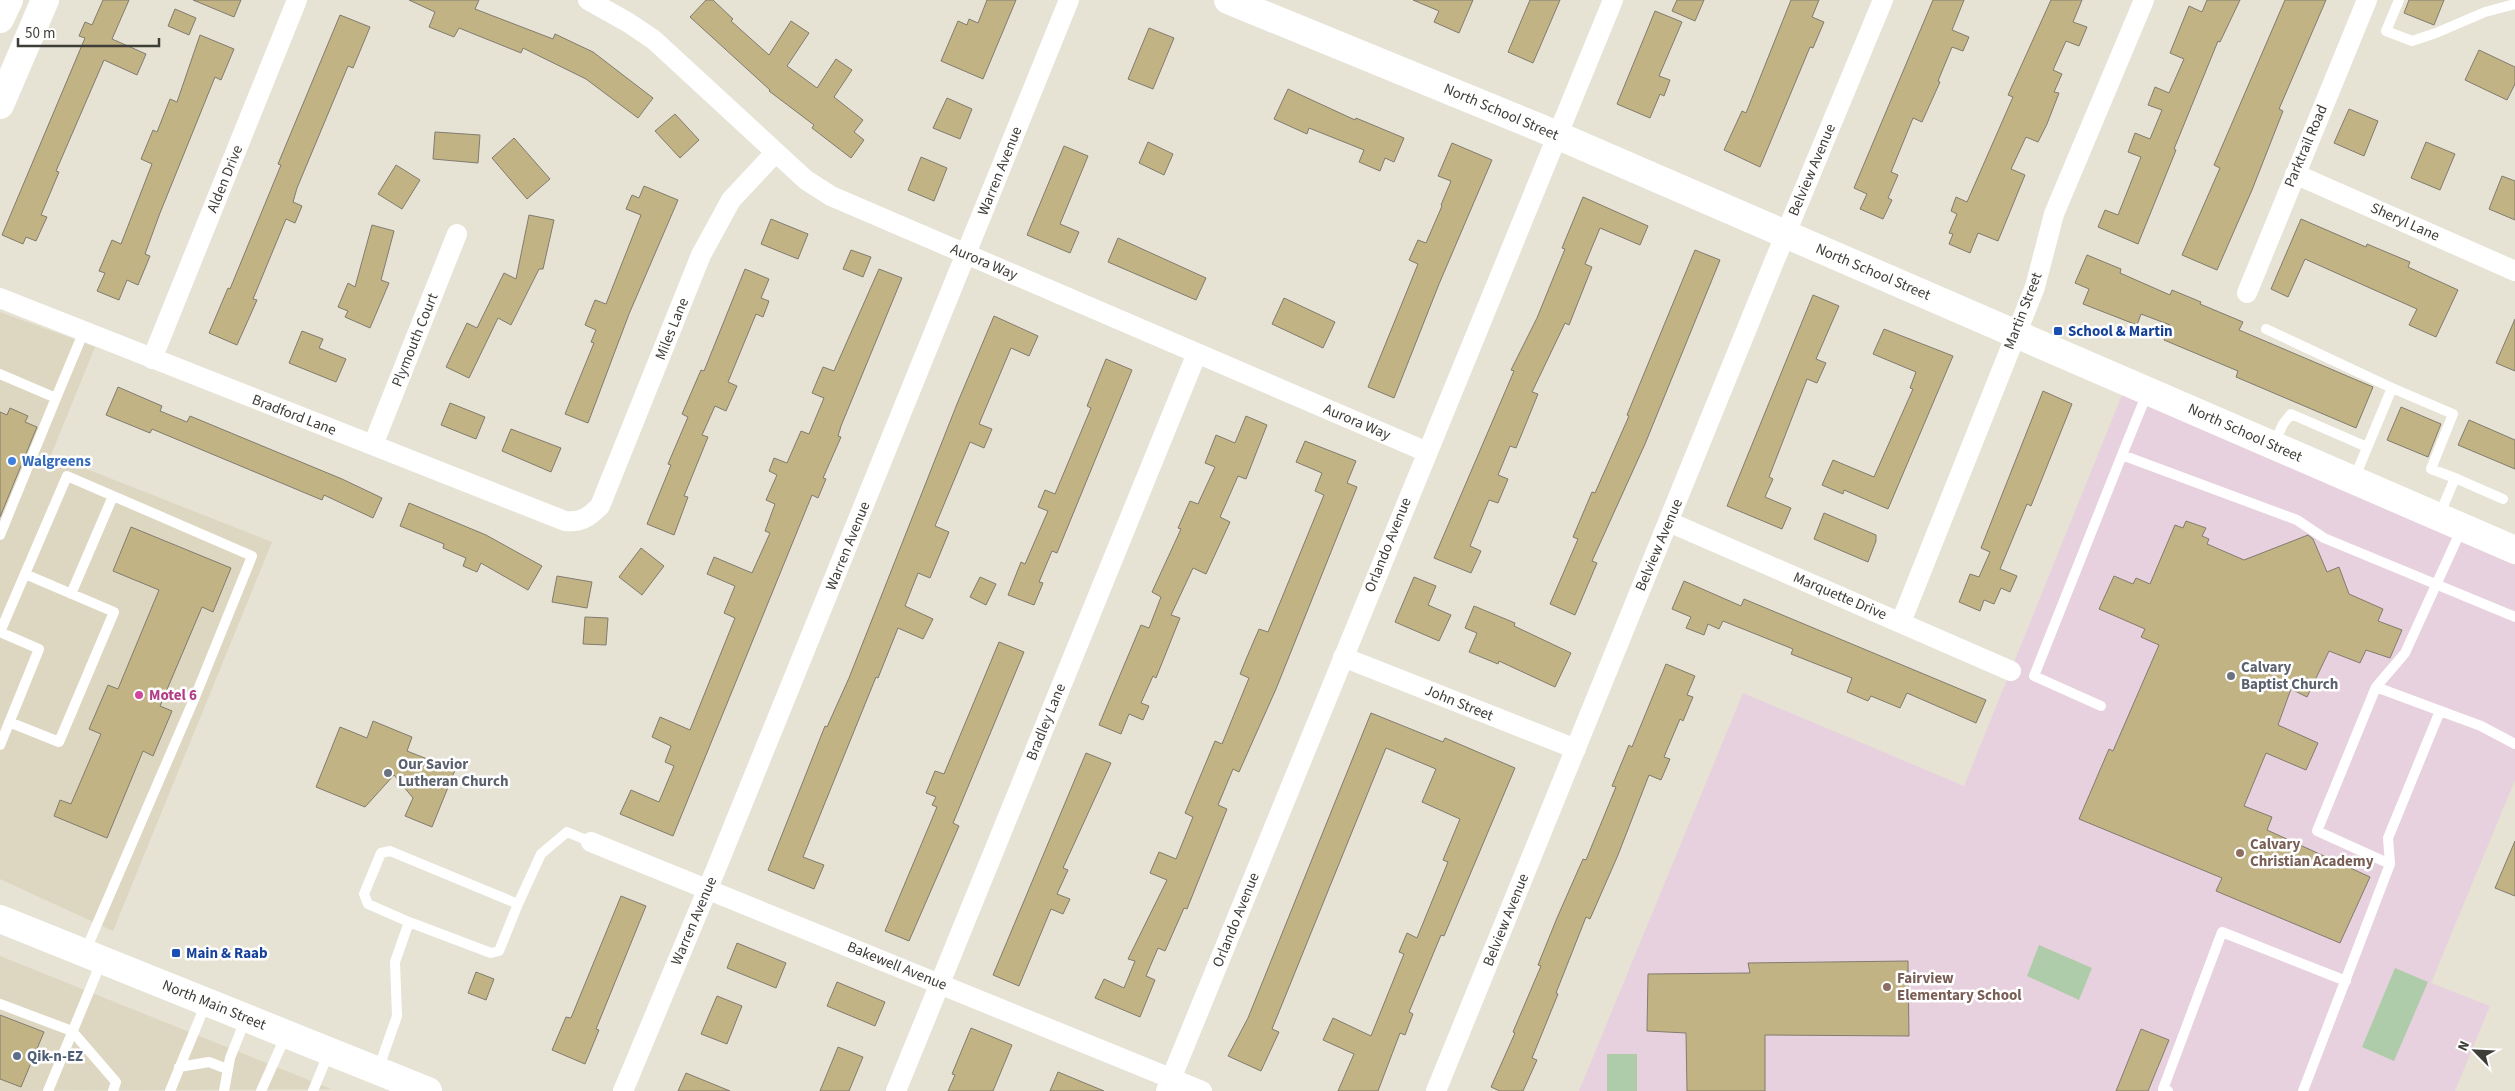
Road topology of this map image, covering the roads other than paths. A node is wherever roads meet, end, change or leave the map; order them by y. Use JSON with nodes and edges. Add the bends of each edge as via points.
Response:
{"nodes":[{"id":1,"x":9,"y":0,"type":"edge"},
{"id":2,"x":45,"y":0,"type":"edge"},
{"id":3,"x":297,"y":0,"type":"edge"},
{"id":4,"x":588,"y":0,"type":"edge"},
{"id":5,"x":1069,"y":0,"type":"edge"},
{"id":6,"x":1228,"y":0,"type":"edge"},
{"id":7,"x":1613,"y":0,"type":"edge"},
{"id":8,"x":1883,"y":0,"type":"edge"},
{"id":9,"x":2144,"y":0,"type":"edge"},
{"id":10,"x":2367,"y":0,"type":"edge"},
{"id":11,"x":2399,"y":0,"type":"edge"},
{"id":12,"x":2515,"y":4,"type":"edge"},
{"id":13,"x":0,"y":20,"type":"edge"},
{"id":14,"x":0,"y":105,"type":"edge"},
{"id":15,"x":1556,"y":135,"type":"junction"},
{"id":16,"x":775,"y":153,"type":"junction"},
{"id":17,"x":2295,"y":174,"type":"junction"},
{"id":18,"x":457,"y":234,"type":"dead end"},
{"id":19,"x":1785,"y":234,"type":"junction"},
{"id":20,"x":967,"y":255,"type":"junction"},
{"id":21,"x":2515,"y":271,"type":"edge"},
{"id":22,"x":2247,"y":293,"type":"dead end"},
{"id":23,"x":0,"y":298,"type":"edge"},
{"id":24,"x":2266,"y":329,"type":"dead end"},
{"id":25,"x":84,"y":331,"type":"junction"},
{"id":26,"x":2016,"y":333,"type":"junction"},
{"id":27,"x":1197,"y":353,"type":"junction"},
{"id":28,"x":152,"y":359,"type":"junction"},
{"id":29,"x":0,"y":374,"type":"edge"},
{"id":30,"x":2392,"y":388,"type":"junction"},
{"id":31,"x":2148,"y":390,"type":"junction"},
{"id":32,"x":56,"y":398,"type":"junction"},
{"id":33,"x":373,"y":445,"type":"junction"},
{"id":34,"x":2274,"y":445,"type":"junction"},
{"id":35,"x":2367,"y":447,"type":"junction"},
{"id":36,"x":1427,"y":452,"type":"junction"},
{"id":37,"x":2122,"y":455,"type":"junction"},
{"id":38,"x":2454,"y":478,"type":"junction"},
{"id":39,"x":2354,"y":480,"type":"junction"},
{"id":40,"x":113,"y":496,"type":"junction"},
{"id":41,"x":2503,"y":499,"type":"dead end"},
{"id":42,"x":589,"y":517,"type":"joint"},
{"id":43,"x":1669,"y":522,"type":"junction"},
{"id":44,"x":2451,"y":522,"type":"junction"},
{"id":45,"x":0,"y":534,"type":"edge"},
{"id":46,"x":2515,"y":550,"type":"edge"},
{"id":47,"x":25,"y":574,"type":"junction"},
{"id":48,"x":2436,"y":585,"type":"junction"},
{"id":49,"x":71,"y":594,"type":"junction"},
{"id":50,"x":2515,"y":617,"type":"edge"},
{"id":51,"x":1901,"y":622,"type":"junction"},
{"id":52,"x":1343,"y":656,"type":"junction"},
{"id":53,"x":2011,"y":670,"type":"dead end"},
{"id":54,"x":2376,"y":687,"type":"junction"},
{"id":55,"x":2101,"y":706,"type":"dead end"},
{"id":56,"x":2440,"y":711,"type":"junction"},
{"id":57,"x":9,"y":722,"type":"junction"},
{"id":58,"x":2515,"y":744,"type":"edge"},
{"id":59,"x":0,"y":745,"type":"edge"},
{"id":60,"x":1576,"y":748,"type":"junction"},
{"id":61,"x":591,"y":842,"type":"joint"},
{"id":62,"x":2390,"y":864,"type":"junction"},
{"id":63,"x":708,"y":890,"type":"junction"},
{"id":64,"x":518,"y":904,"type":"junction"},
{"id":65,"x":0,"y":919,"type":"edge"},
{"id":66,"x":408,"y":922,"type":"junction"},
{"id":67,"x":93,"y":956,"type":"junction"},
{"id":68,"x":2346,"y":982,"type":"junction"},
{"id":69,"x":940,"y":983,"type":"junction"},
{"id":70,"x":206,"y":1002,"type":"junction"},
{"id":71,"x":0,"y":1004,"type":"edge"},
{"id":72,"x":246,"y":1018,"type":"junction"},
{"id":73,"x":72,"y":1031,"type":"junction"},
{"id":74,"x":286,"y":1034,"type":"junction"},
{"id":75,"x":329,"y":1051,"type":"junction"},
{"id":76,"x":179,"y":1068,"type":"junction"},
{"id":77,"x":228,"y":1069,"type":"junction"},
{"id":78,"x":377,"y":1071,"type":"junction"},
{"id":79,"x":1168,"y":1085,"type":"edge"},
{"id":80,"x":48,"y":1091,"type":"edge"},
{"id":81,"x":113,"y":1091,"type":"edge"},
{"id":82,"x":170,"y":1091,"type":"edge"},
{"id":83,"x":224,"y":1091,"type":"edge"},
{"id":84,"x":261,"y":1091,"type":"edge"},
{"id":85,"x":314,"y":1091,"type":"edge"},
{"id":86,"x":428,"y":1091,"type":"edge"},
{"id":87,"x":623,"y":1091,"type":"edge"},
{"id":88,"x":896,"y":1091,"type":"edge"},
{"id":89,"x":1202,"y":1091,"type":"edge"},
{"id":90,"x":1436,"y":1091,"type":"edge"},
{"id":91,"x":2168,"y":1091,"type":"edge"},
{"id":92,"x":2303,"y":1091,"type":"edge"}],
"edges":[{"from":1,"to":13,"type":"street"},
{"from":2,"to":14,"type":"street"},
{"from":3,"to":28,"type":"street","name":"Alden Drive"},
{"from":4,"to":16,"type":"street","name":"Aurora Way","via":[[654,40]]},
{"from":5,"to":20,"type":"street","name":"Warren Avenue"},
{"from":6,"to":15,"type":"street","name":"North School Street"},
{"from":7,"to":15,"type":"street","name":"Orlando Avenue"},
{"from":8,"to":19,"type":"street","name":"Belview Avenue"},
{"from":9,"to":26,"type":"street","name":"Martin Street","via":[[2054,214],[2035,287]]},
{"from":10,"to":17,"type":"street","name":"Parktrail Road"},
{"from":11,"to":12,"type":"lane","via":[[2386,31],[2412,41],[2485,12]]},
{"from":15,"to":19,"type":"street","name":"North School Street"},
{"from":15,"to":36,"type":"street","name":"Orlando Avenue"},
{"from":16,"to":20,"type":"street","name":"Aurora Way","via":[[806,180],[831,196]]},
{"from":16,"to":42,"type":"street","name":"Miles Lane","via":[[742,186],[721,214],[701,255],[600,506]]},
{"from":17,"to":21,"type":"street","name":"Sheryl Lane"},
{"from":17,"to":22,"type":"street","name":"Parktrail Road"},
{"from":18,"to":33,"type":"street","name":"Plymouth Court"},
{"from":19,"to":26,"type":"street","name":"North School Street"},
{"from":19,"to":43,"type":"street","name":"Belview Avenue"},
{"from":20,"to":27,"type":"street","name":"Aurora Way"},
{"from":20,"to":63,"type":"street","name":"Warren Avenue"},
{"from":23,"to":25,"type":"street","name":"Bradford Lane"},
{"from":24,"to":30,"type":"lane"},
{"from":25,"to":28,"type":"street","name":"Bradford Lane"},
{"from":25,"to":32,"type":"lane"},
{"from":26,"to":31,"type":"street","name":"North School Street"},
{"from":26,"to":51,"type":"street","name":"Martin Street"},
{"from":27,"to":36,"type":"street","name":"Aurora Way"},
{"from":27,"to":69,"type":"street","name":"Bradley Lane"},
{"from":28,"to":33,"type":"street","name":"Bradford Lane"},
{"from":29,"to":32,"type":"lane"},
{"from":30,"to":35,"type":"lane"},
{"from":30,"to":38,"type":"lane","via":[[2453,414],[2431,469]]},
{"from":31,"to":34,"type":"street","name":"North School Street"},
{"from":31,"to":37,"type":"lane"},
{"from":32,"to":45,"type":"lane"},
{"from":33,"to":42,"type":"street","name":"Bradford Lane","via":[[565,521],[578,522]]},
{"from":34,"to":35,"type":"lane","via":[[2282,424],[2291,414]]},
{"from":34,"to":39,"type":"street","name":"North School Street"},
{"from":35,"to":39,"type":"lane"},
{"from":36,"to":52,"type":"street","name":"Orlando Avenue"},
{"from":37,"to":48,"type":"lane","via":[[2297,520],[2324,538]]},
{"from":37,"to":55,"type":"lane","via":[[2034,676]]},
{"from":38,"to":41,"type":"lane"},
{"from":38,"to":44,"type":"lane"},
{"from":39,"to":44,"type":"street","name":"North School Street"},
{"from":40,"to":47,"type":"lane","via":[[67,476]]},
{"from":40,"to":49,"type":"lane"},
{"from":40,"to":67,"type":"lane","via":[[252,556]]},
{"from":43,"to":51,"type":"street","name":"Marquette Drive"},
{"from":43,"to":60,"type":"street","name":"Belview Avenue"},
{"from":44,"to":46,"type":"street","name":"North School Street"},
{"from":44,"to":48,"type":"lane"},
{"from":47,"to":49,"type":"lane"},
{"from":47,"to":57,"type":"lane","via":[[0,632],[39,649]]},
{"from":48,"to":50,"type":"lane"},
{"from":48,"to":54,"type":"lane","via":[[2405,653]]},
{"from":49,"to":57,"type":"lane","via":[[114,612],[58,742]]},
{"from":51,"to":53,"type":"street","name":"Marquette Drive"},
{"from":52,"to":60,"type":"street","name":"John Street"},
{"from":52,"to":79,"type":"street","name":"Orlando Avenue"},
{"from":54,"to":56,"type":"lane"},
{"from":54,"to":62,"type":"lane","via":[[2317,832]]},
{"from":56,"to":58,"type":"lane","via":[[2481,726]]},
{"from":56,"to":62,"type":"lane","via":[[2388,838]]},
{"from":57,"to":59,"type":"lane"},
{"from":60,"to":90,"type":"street","name":"Belview Avenue"},
{"from":61,"to":63,"type":"street","name":"Bakewell Avenue"},
{"from":61,"to":64,"type":"lane","via":[[567,832],[541,854]]},
{"from":62,"to":68,"type":"lane"},
{"from":63,"to":69,"type":"street","name":"Bakewell Avenue"},
{"from":63,"to":87,"type":"street","name":"Warren Avenue"},
{"from":64,"to":66,"type":"lane","via":[[499,951],[491,952]]},
{"from":64,"to":66,"type":"lane","via":[[390,851],[381,854],[364,894],[368,904]]},
{"from":65,"to":67,"type":"street","name":"North Main Street"},
{"from":66,"to":78,"type":"lane","via":[[395,962],[396,1016]]},
{"from":67,"to":70,"type":"street","name":"North Main Street"},
{"from":67,"to":73,"type":"lane"},
{"from":68,"to":91,"type":"lane","via":[[2222,932],[2163,1089]]},
{"from":68,"to":92,"type":"lane"},
{"from":69,"to":79,"type":"street","name":"Bakewell Avenue"},
{"from":69,"to":88,"type":"street","name":"Bradley Lane"},
{"from":70,"to":72,"type":"street","name":"North Main Street"},
{"from":70,"to":76,"type":"lane"},
{"from":71,"to":73,"type":"lane","via":[[25,1019]]},
{"from":72,"to":74,"type":"street","name":"North Main Street"},
{"from":72,"to":77,"type":"lane"},
{"from":73,"to":80,"type":"lane"},
{"from":73,"to":81,"type":"lane","via":[[116,1082]]},
{"from":74,"to":75,"type":"street","name":"North Main Street"},
{"from":74,"to":84,"type":"lane"},
{"from":75,"to":78,"type":"street","name":"North Main Street"},
{"from":75,"to":85,"type":"lane"},
{"from":76,"to":77,"type":"lane","via":[[209,1062]]},
{"from":76,"to":82,"type":"lane"},
{"from":77,"to":83,"type":"lane"},
{"from":78,"to":86,"type":"street","name":"North Main Street"},
{"from":79,"to":89,"type":"street","name":"Bakewell Avenue"}]}
